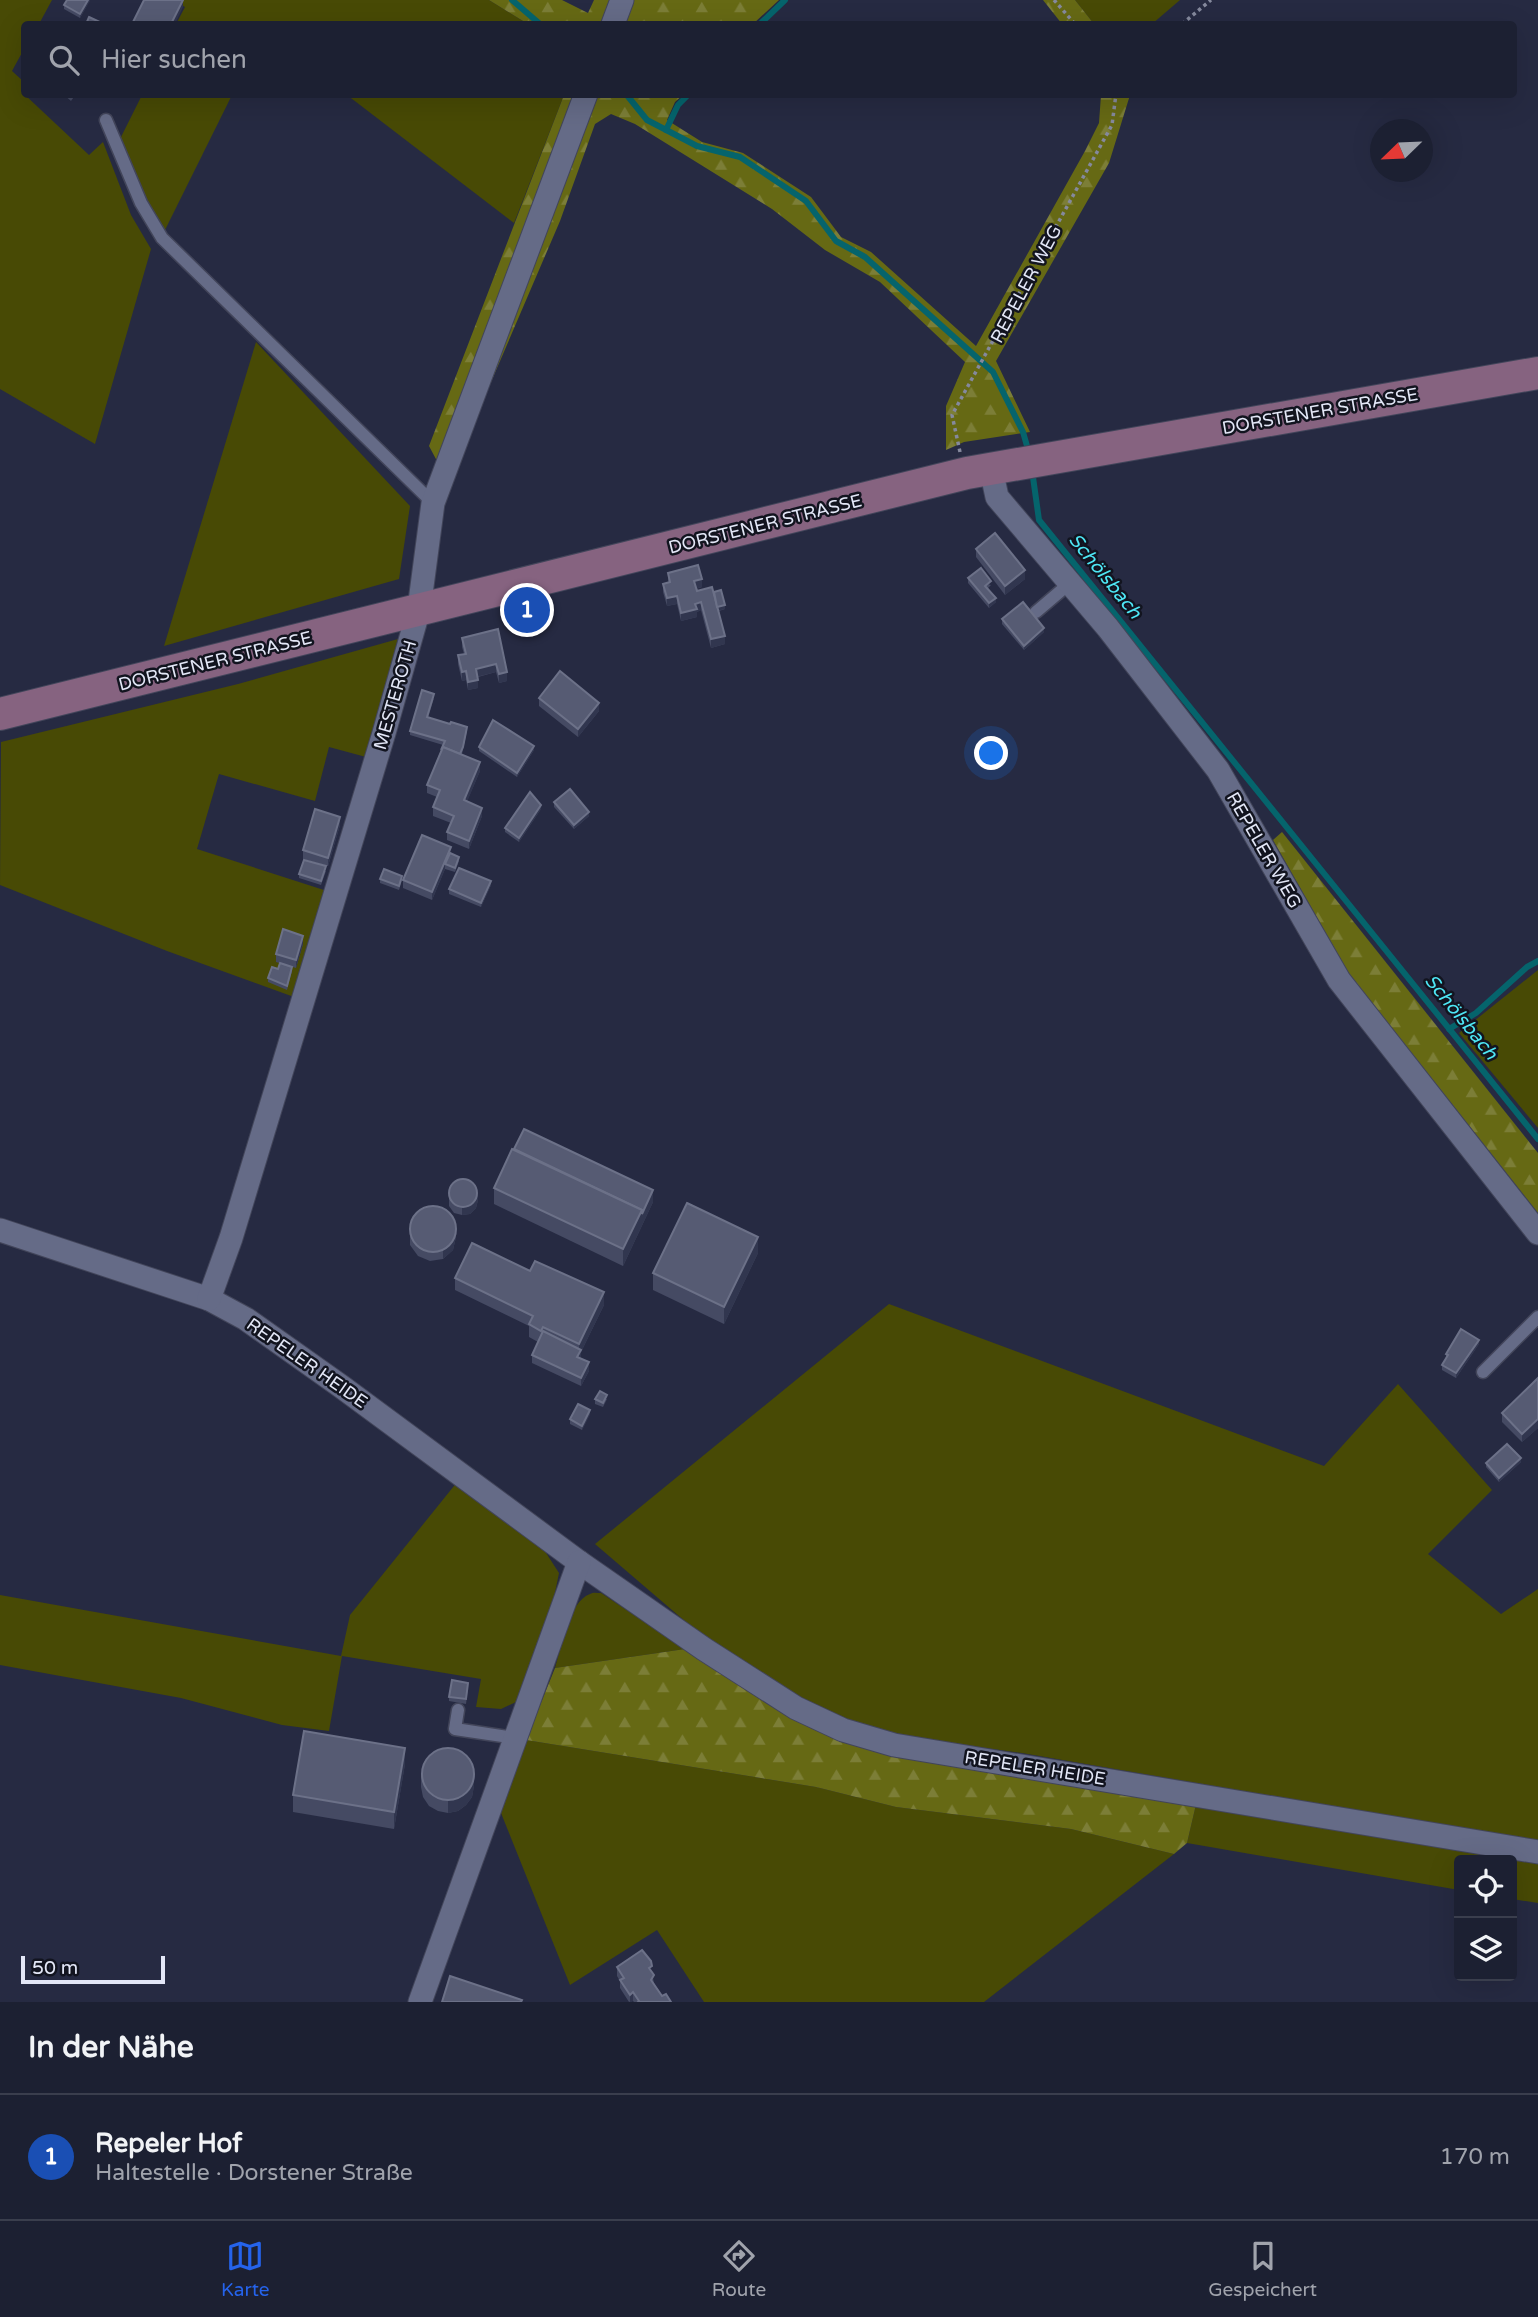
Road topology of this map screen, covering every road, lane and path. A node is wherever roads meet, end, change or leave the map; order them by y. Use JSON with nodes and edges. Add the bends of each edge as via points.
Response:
{"nodes":[{"id":1,"x":622,"y":0,"type":"edge"},
{"id":2,"x":1054,"y":0,"type":"edge"},
{"id":3,"x":1211,"y":0,"type":"edge"},
{"id":4,"x":613,"y":21,"type":"edge"},
{"id":5,"x":1072,"y":21,"type":"edge"},
{"id":6,"x":1186,"y":21,"type":"edge"},
{"id":7,"x":585,"y":98,"type":"edge"},
{"id":8,"x":1115,"y":98,"type":"edge"},
{"id":9,"x":106,"y":120,"type":"dead end"},
{"id":10,"x":1538,"y":373,"type":"edge"},
{"id":11,"x":1004,"y":466,"type":"junction"},
{"id":12,"x":433,"y":503,"type":"junction"},
{"id":13,"x":1070,"y":583,"type":"junction"},
{"id":14,"x":419,"y":609,"type":"junction"},
{"id":15,"x":1036,"y":612,"type":"dead end"},
{"id":16,"x":0,"y":714,"type":"edge"},
{"id":17,"x":0,"y":1230,"type":"edge"},
{"id":18,"x":1538,"y":1233,"type":"edge"},
{"id":19,"x":209,"y":1299,"type":"junction"},
{"id":20,"x":1538,"y":1317,"type":"edge"},
{"id":21,"x":1483,"y":1372,"type":"dead end"},
{"id":22,"x":579,"y":1562,"type":"junction"},
{"id":23,"x":458,"y":1710,"type":"dead end"},
{"id":24,"x":515,"y":1738,"type":"junction"},
{"id":25,"x":1538,"y":1852,"type":"edge"},
{"id":26,"x":420,"y":2002,"type":"edge"}],
"edges":[{"from":1,"to":4,"type":"street"},
{"from":2,"to":5,"type":"path"},
{"from":3,"to":6,"type":"path"},
{"from":7,"to":12,"type":"street","name":"MESTEROTH"},
{"from":8,"to":11,"type":"path","name":"REPELER WEG","via":[[1112,125],[952,415],[957,443]]},
{"from":9,"to":12,"type":"lane","via":[[141,203],[162,238]]},
{"from":10,"to":11,"type":"main road","name":"DORSTENER STRASSE"},
{"from":11,"to":13,"type":"street","name":"REPELER WEG","via":[[997,497]]},
{"from":11,"to":14,"type":"main road","name":"DORSTENER STRASSE"},
{"from":12,"to":14,"type":"street","name":"MESTEROTH"},
{"from":13,"to":15,"type":"lane"},
{"from":13,"to":18,"type":"street","name":"REPELER WEG","via":[[1217,770],[1339,980]]},
{"from":14,"to":16,"type":"main road","name":"DORSTENER STRASSE"},
{"from":14,"to":19,"type":"street","name":"MESTEROTH"},
{"from":17,"to":19,"type":"street","name":"REPELER HEIDE"},
{"from":19,"to":22,"type":"street","name":"REPELER HEIDE","via":[[246,1319],[342,1387]]},
{"from":20,"to":21,"type":"lane"},
{"from":22,"to":24,"type":"street"},
{"from":22,"to":25,"type":"street","name":"REPELER HEIDE","via":[[796,1708],[843,1730],[894,1745]]},
{"from":23,"to":24,"type":"lane","via":[[454,1729]]},
{"from":24,"to":26,"type":"street"}]}
